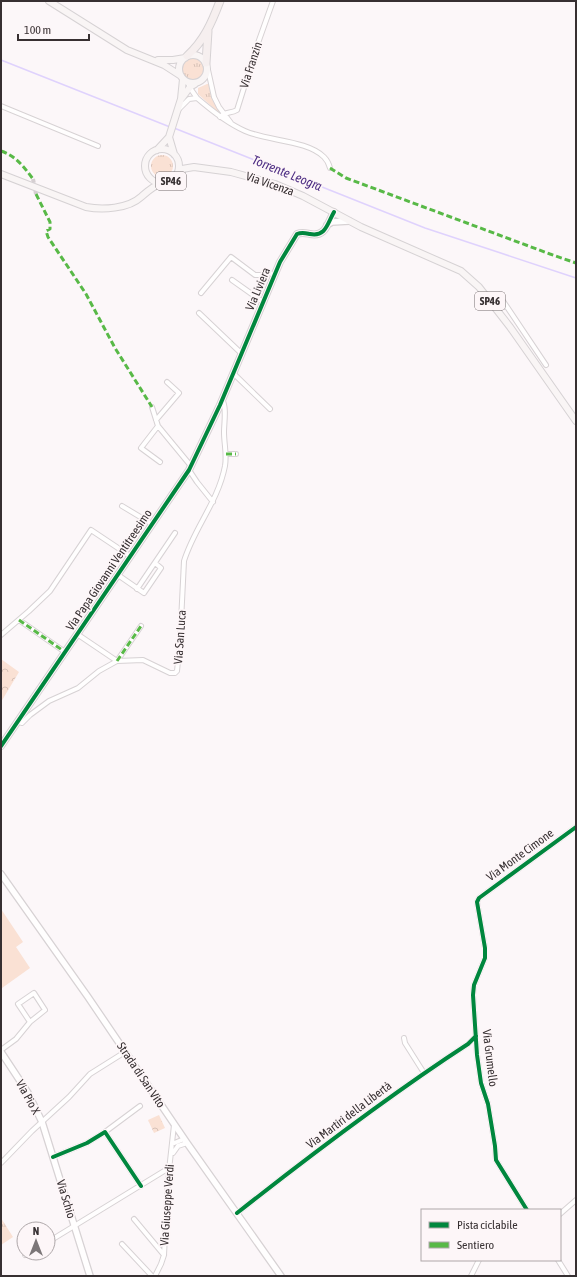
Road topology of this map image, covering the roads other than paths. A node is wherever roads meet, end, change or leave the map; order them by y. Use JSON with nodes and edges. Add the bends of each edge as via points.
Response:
{"nodes":[{"id":1,"x":49,"y":1,"type":"edge"},
{"id":2,"x":220,"y":1,"type":"edge"},
{"id":3,"x":273,"y":1,"type":"edge"},
{"id":4,"x":208,"y":30,"type":"junction"},
{"id":5,"x":186,"y":57,"type":"junction"},
{"id":6,"x":150,"y":60,"type":"junction"},
{"id":7,"x":207,"y":67,"type":"junction"},
{"id":8,"x":187,"y":82,"type":"junction"},
{"id":9,"x":197,"y":98,"type":"junction"},
{"id":10,"x":182,"y":101,"type":"junction"},
{"id":11,"x":1,"y":106,"type":"edge"},
{"id":12,"x":224,"y":113,"type":"junction"},
{"id":13,"x":220,"y":117,"type":"junction"},
{"id":14,"x":232,"y":125,"type":"junction"},
{"id":15,"x":169,"y":137,"type":"junction"},
{"id":16,"x":98,"y":146,"type":"dead end"},
{"id":17,"x":157,"y":150,"type":"junction"},
{"id":18,"x":174,"y":154,"type":"junction"},
{"id":19,"x":178,"y":160,"type":"junction"},
{"id":20,"x":194,"y":167,"type":"junction"},
{"id":21,"x":330,"y":168,"type":"dead end"},
{"id":22,"x":178,"y":173,"type":"junction"},
{"id":23,"x":1,"y":174,"type":"edge"},
{"id":24,"x":147,"y":175,"type":"junction"},
{"id":25,"x":161,"y":183,"type":"junction"},
{"id":26,"x":145,"y":193,"type":"junction"},
{"id":27,"x":334,"y":212,"type":"junction"},
{"id":28,"x":349,"y":221,"type":"junction"},
{"id":29,"x":327,"y":225,"type":"junction"},
{"id":30,"x":274,"y":275,"type":"junction"},
{"id":31,"x":232,"y":280,"type":"dead end"},
{"id":32,"x":201,"y":293,"type":"dead end"},
{"id":33,"x":498,"y":295,"type":"dead end"},
{"id":34,"x":263,"y":302,"type":"junction"},
{"id":35,"x":199,"y":313,"type":"dead end"},
{"id":36,"x":242,"y":354,"type":"junction"},
{"id":37,"x":546,"y":365,"type":"dead end"},
{"id":38,"x":233,"y":373,"type":"junction"},
{"id":39,"x":167,"y":382,"type":"dead end"},
{"id":40,"x":222,"y":399,"type":"junction"},
{"id":41,"x":152,"y":408,"type":"dead end"},
{"id":42,"x":270,"y":409,"type":"dead end"},
{"id":43,"x":156,"y":420,"type":"junction"},
{"id":44,"x":576,"y":421,"type":"edge"},
{"id":45,"x":158,"y":426,"type":"junction"},
{"id":46,"x":226,"y":454,"type":"junction"},
{"id":47,"x":236,"y":454,"type":"dead end"},
{"id":48,"x":160,"y":462,"type":"dead end"},
{"id":49,"x":190,"y":468,"type":"junction"},
{"id":50,"x":213,"y":502,"type":"junction"},
{"id":51,"x":122,"y":506,"type":"dead end"},
{"id":52,"x":152,"y":524,"type":"junction"},
{"id":53,"x":175,"y":533,"type":"dead end"},
{"id":54,"x":130,"y":556,"type":"junction"},
{"id":55,"x":155,"y":563,"type":"junction"},
{"id":56,"x":118,"y":575,"type":"junction"},
{"id":57,"x":137,"y":589,"type":"junction"},
{"id":58,"x":19,"y":620,"type":"junction"},
{"id":59,"x":141,"y":626,"type":"dead end"},
{"id":60,"x":77,"y":634,"type":"junction"},
{"id":61,"x":1,"y":635,"type":"edge"},
{"id":62,"x":65,"y":652,"type":"junction"},
{"id":63,"x":117,"y":661,"type":"junction"},
{"id":64,"x":18,"y":722,"type":"junction"},
{"id":65,"x":1,"y":746,"type":"edge"},
{"id":66,"x":576,"y":827,"type":"edge"},
{"id":67,"x":1,"y":874,"type":"edge"},
{"id":68,"x":476,"y":902,"type":"joint"},
{"id":69,"x":30,"y":1022,"type":"junction"},
{"id":70,"x":476,"y":1036,"type":"junction"},
{"id":71,"x":404,"y":1038,"type":"dead end"},
{"id":72,"x":1,"y":1051,"type":"edge"},
{"id":73,"x":125,"y":1052,"type":"junction"},
{"id":74,"x":424,"y":1073,"type":"junction"},
{"id":75,"x":140,"y":1106,"type":"dead end"},
{"id":76,"x":42,"y":1122,"type":"junction"},
{"id":77,"x":174,"y":1124,"type":"junction"},
{"id":78,"x":105,"y":1132,"type":"junction"},
{"id":79,"x":185,"y":1141,"type":"junction"},
{"id":80,"x":172,"y":1144,"type":"junction"},
{"id":81,"x":171,"y":1155,"type":"junction"},
{"id":82,"x":53,"y":1157,"type":"junction"},
{"id":83,"x":1,"y":1163,"type":"edge"},
{"id":84,"x":169,"y":1168,"type":"junction"},
{"id":85,"x":141,"y":1186,"type":"junction"},
{"id":86,"x":576,"y":1200,"type":"edge"},
{"id":87,"x":526,"y":1209,"type":"edge"},
{"id":88,"x":237,"y":1213,"type":"junction"},
{"id":89,"x":561,"y":1213,"type":"edge"},
{"id":90,"x":134,"y":1220,"type":"dead end"},
{"id":91,"x":74,"y":1226,"type":"junction"},
{"id":92,"x":56,"y":1237,"type":"edge"},
{"id":93,"x":122,"y":1244,"type":"dead end"},
{"id":94,"x":164,"y":1255,"type":"junction"},
{"id":95,"x":478,"y":1261,"type":"edge"},
{"id":96,"x":559,"y":1261,"type":"edge"},
{"id":97,"x":90,"y":1276,"type":"edge"},
{"id":98,"x":153,"y":1276,"type":"edge"},
{"id":99,"x":281,"y":1276,"type":"edge"},
{"id":100,"x":471,"y":1276,"type":"edge"},
{"id":101,"x":568,"y":1276,"type":"edge"}],
"edges":[{"from":1,"to":6,"type":"main road","via":[[127,50]]},
{"from":2,"to":4,"type":"highway"},
{"from":3,"to":12,"type":"street","name":"Via Franzin","via":[[237,110]]},
{"from":4,"to":5,"type":"highway"},
{"from":4,"to":7,"type":"highway"},
{"from":5,"to":6,"type":"main road","via":[[164,61]]},
{"from":5,"to":7,"type":"main road","via":[[196,55]]},
{"from":5,"to":8,"type":"main road","via":[[180,64],[179,73]]},
{"from":6,"to":8,"type":"main road","via":[[164,65]]},
{"from":7,"to":8,"type":"main road","via":[[205,78],[199,83]]},
{"from":7,"to":12,"type":"street","via":[[214,97]]},
{"from":8,"to":9,"type":"street"},
{"from":8,"to":10,"type":"main road"},
{"from":8,"to":10,"type":"main road"},
{"from":9,"to":10,"type":"street"},
{"from":9,"to":13,"type":"street"},
{"from":10,"to":15,"type":"main road","number":"SP46"},
{"from":11,"to":16,"type":"street"},
{"from":12,"to":13,"type":"street","name":"Via Franzin"},
{"from":12,"to":14,"type":"street"},
{"from":13,"to":14,"type":"street"},
{"from":14,"to":21,"type":"street","via":[[246,132],[313,150],[325,158]]},
{"from":15,"to":17,"type":"main road","number":"SP46"},
{"from":15,"to":18,"type":"main road","number":"SP46"},
{"from":17,"to":18,"type":"main road","via":[[164,149]]},
{"from":17,"to":24,"type":"main road","number":"SP46","via":[[147,158]]},
{"from":18,"to":19,"type":"main road","number":"SP46"},
{"from":19,"to":20,"type":"main road","name":"Via Vicenza","number":"SP46"},
{"from":19,"to":22,"type":"main road","number":"SP46"},
{"from":20,"to":22,"type":"main road","name":"Via Vicenza","via":[[182,169]]},
{"from":20,"to":27,"type":"main road","name":"Via Vicenza","number":"SP46","via":[[232,172],[275,184]]},
{"from":22,"to":25,"type":"main road","number":"SP46","via":[[171,181]]},
{"from":23,"to":26,"type":"main road","via":[[86,207],[98,209],[133,203]]},
{"from":24,"to":25,"type":"main road","number":"SP46"},
{"from":24,"to":26,"type":"main road"},
{"from":25,"to":26,"type":"main road"},
{"from":27,"to":28,"type":"main road","name":"Via Vicenza"},
{"from":27,"to":29,"type":"street"},
{"from":28,"to":29,"type":"street","name":"Via Liviera","via":[[332,222]]},
{"from":28,"to":44,"type":"main road","name":"Via Vicenza","number":"SP46","via":[[461,271],[479,287],[510,327]]},
{"from":29,"to":30,"type":"street","name":"Via Liviera","via":[[321,234],[297,234]]},
{"from":30,"to":32,"type":"street","name":"Via Liviera","via":[[266,272],[254,275],[231,257]]},
{"from":30,"to":34,"type":"street","name":"Via Liviera"},
{"from":31,"to":34,"type":"street","name":"Via Liviera"},
{"from":33,"to":37,"type":"street"},
{"from":34,"to":36,"type":"street","name":"Via Liviera"},
{"from":35,"to":36,"type":"street"},
{"from":36,"to":38,"type":"street","name":"Via Liviera"},
{"from":38,"to":40,"type":"street","name":"Via Liviera"},
{"from":38,"to":42,"type":"street"},
{"from":39,"to":43,"type":"street","via":[[179,393]]},
{"from":40,"to":46,"type":"street","name":"Via San Luca","via":[[225,404]]},
{"from":40,"to":49,"type":"street","name":"Via Papa Giovanni Ventitreesimo"},
{"from":41,"to":43,"type":"street"},
{"from":43,"to":45,"type":"street"},
{"from":45,"to":48,"type":"street","via":[[141,448]]},
{"from":45,"to":49,"type":"street"},
{"from":46,"to":47,"type":"street"},
{"from":46,"to":50,"type":"street","name":"Via San Luca","via":[[221,481]]},
{"from":49,"to":50,"type":"street","via":[[197,482]]},
{"from":49,"to":52,"type":"street","name":"Via Papa Giovanni Ventitreesimo"},
{"from":50,"to":63,"type":"street","name":"Via San Luca","via":[[188,549],[184,562],[177,671],[170,673],[143,660]]},
{"from":51,"to":52,"type":"street","name":"Via Papa Giovanni Ventitreesimo"},
{"from":52,"to":54,"type":"street","name":"Via Papa Giovanni Ventitreesimo"},
{"from":53,"to":55,"type":"street"},
{"from":54,"to":56,"type":"street","name":"Via Papa Giovanni Ventitreesimo"},
{"from":54,"to":58,"type":"street","via":[[90,530],[50,590]]},
{"from":55,"to":57,"type":"street"},
{"from":55,"to":57,"type":"street","via":[[161,568],[144,594]]},
{"from":56,"to":57,"type":"street"},
{"from":56,"to":60,"type":"street","name":"Via Papa Giovanni Ventitreesimo"},
{"from":58,"to":61,"type":"street"},
{"from":58,"to":62,"type":"street"},
{"from":59,"to":63,"type":"street"},
{"from":60,"to":62,"type":"street","name":"Via Papa Giovanni Ventitreesimo"},
{"from":60,"to":63,"type":"street","name":"Via Papa Giovanni Ventitreesimo"},
{"from":62,"to":64,"type":"street","name":"Via Papa Giovanni Ventitreesimo"},
{"from":63,"to":64,"type":"street","name":"Via San Luca","via":[[99,671],[78,688],[49,701],[22,723]]},
{"from":64,"to":65,"type":"street","name":"Via Papa Giovanni Ventitreesimo"},
{"from":66,"to":68,"type":"street","name":"Via Monte Cimone"},
{"from":67,"to":73,"type":"street","name":"Strada di San Vito"},
{"from":68,"to":70,"type":"street","name":"Via Grumello","via":[[485,948],[474,985]]},
{"from":69,"to":69,"type":"street","via":[[45,1010],[34,993],[18,1004]]},
{"from":69,"to":72,"type":"street","via":[[16,1039]]},
{"from":70,"to":74,"type":"street","name":"Via Martiri della Libertà"},
{"from":70,"to":87,"type":"street","name":"Via Grumello","via":[[481,1083],[491,1119],[496,1160]]},
{"from":71,"to":74,"type":"street"},
{"from":72,"to":76,"type":"street","name":"Via Pio X","via":[[28,1093]]},
{"from":73,"to":76,"type":"street","via":[[90,1074],[70,1097]]},
{"from":73,"to":77,"type":"street","name":"Strada di San Vito"},
{"from":74,"to":88,"type":"street","name":"Via Martiri della Libertà"},
{"from":75,"to":78,"type":"street"},
{"from":76,"to":82,"type":"street","name":"Via Schio"},
{"from":76,"to":83,"type":"street"},
{"from":77,"to":79,"type":"street","name":"Strada di San Vito"},
{"from":77,"to":80,"type":"street","name":"Via Giuseppe Verdi"},
{"from":78,"to":82,"type":"street","via":[[87,1143]]},
{"from":78,"to":85,"type":"street"},
{"from":79,"to":80,"type":"street"},
{"from":79,"to":81,"type":"street","name":"Via Giuseppe Verdi"},
{"from":79,"to":88,"type":"street","name":"Strada di San Vito"},
{"from":80,"to":81,"type":"street","name":"Via Giuseppe Verdi"},
{"from":81,"to":84,"type":"street","name":"Via Giuseppe Verdi"},
{"from":82,"to":91,"type":"street","name":"Via Schio"},
{"from":84,"to":85,"type":"street"},
{"from":84,"to":94,"type":"street","name":"Via Giuseppe Verdi"},
{"from":85,"to":91,"type":"street"},
{"from":86,"to":89,"type":"street"},
{"from":88,"to":99,"type":"street","name":"Strada di San Vito"},
{"from":90,"to":94,"type":"street","name":"Via Giuseppe Verdi"},
{"from":91,"to":92,"type":"street"},
{"from":91,"to":97,"type":"street","name":"Via Schio"},
{"from":93,"to":98,"type":"street","name":"Via Giuseppe Verdi"},
{"from":94,"to":98,"type":"street","name":"Via Giuseppe Verdi"},
{"from":95,"to":100,"type":"street"},
{"from":96,"to":101,"type":"street"}]}
